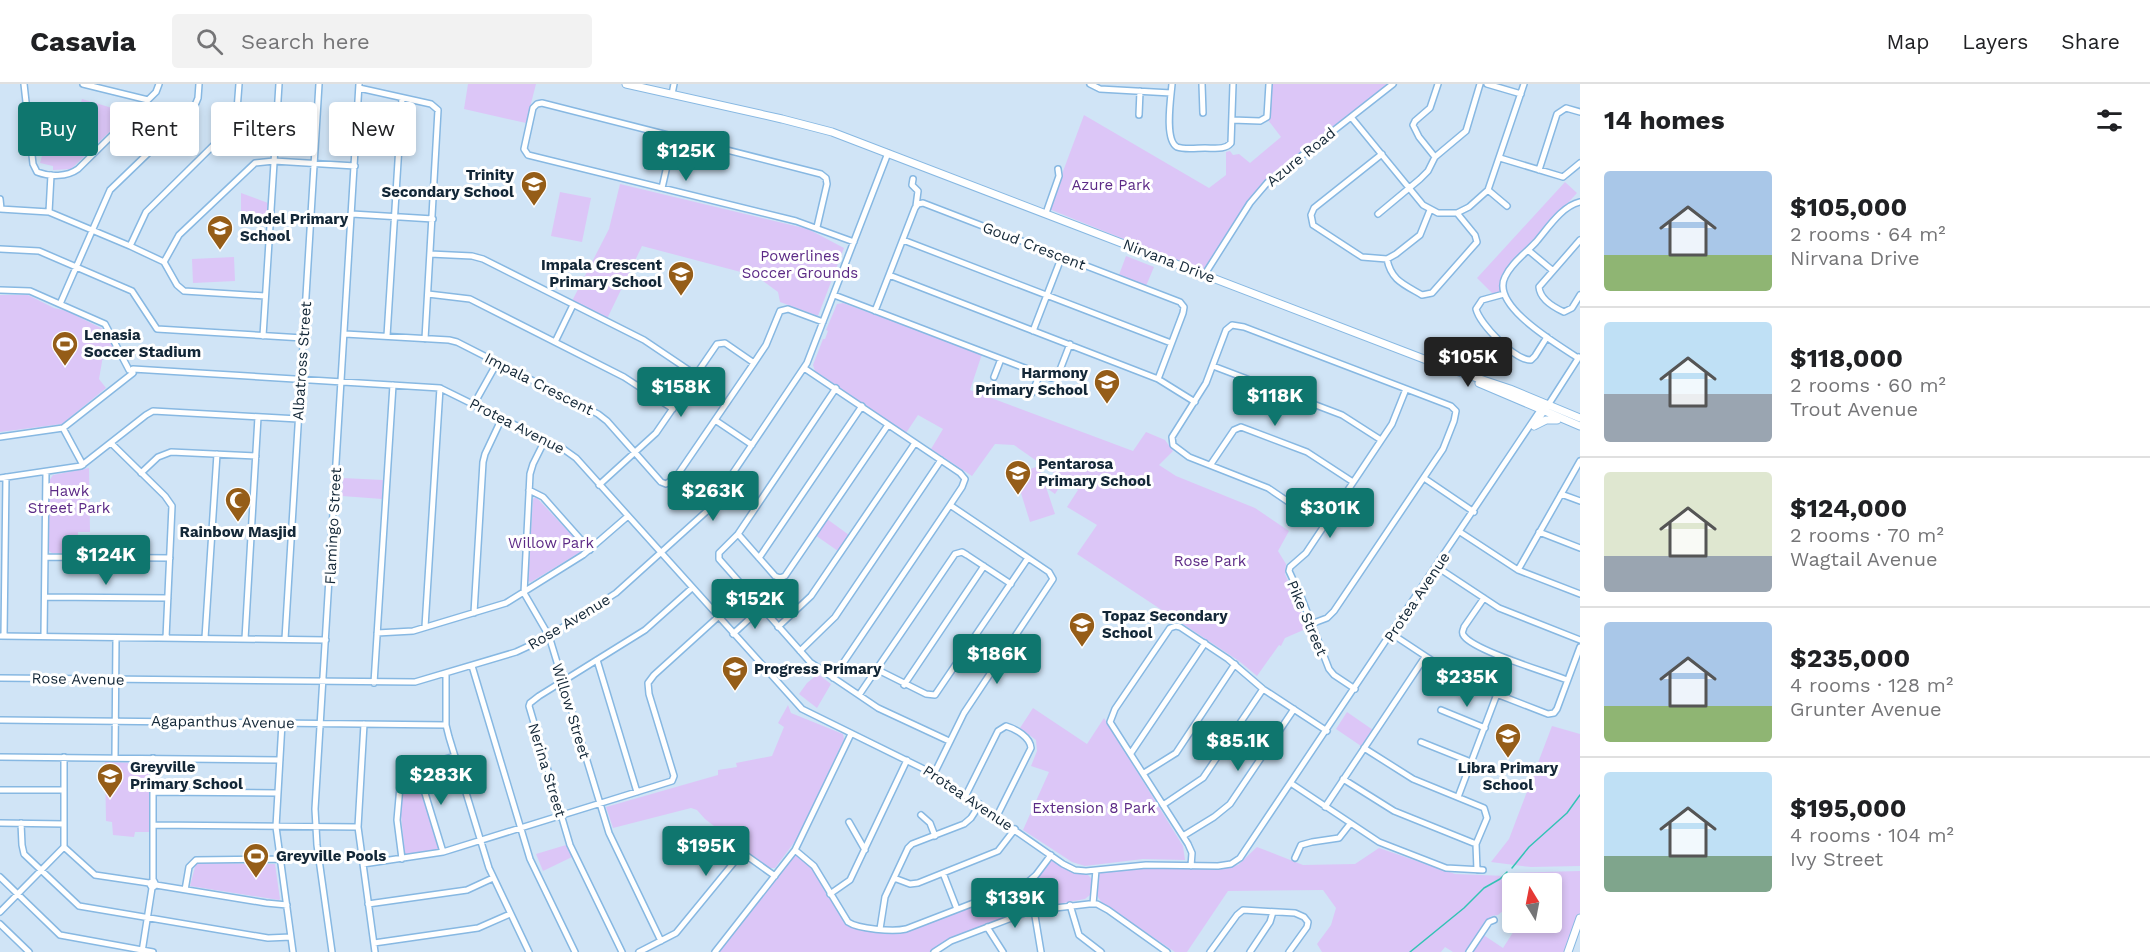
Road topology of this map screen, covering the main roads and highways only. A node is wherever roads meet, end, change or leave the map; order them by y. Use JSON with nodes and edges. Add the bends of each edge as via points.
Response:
{"nodes":[{"id":1,"x":626,"y":84,"type":"edge"},
{"id":2,"x":1545,"y":407,"type":"junction"},
{"id":3,"x":1580,"y":418,"type":"edge"},
{"id":4,"x":1569,"y":422,"type":"junction"},
{"id":5,"x":1534,"y":426,"type":"road end"},
{"id":6,"x":1580,"y":426,"type":"edge"},
{"id":7,"x":1580,"y":918,"type":"edge"},
{"id":8,"x":1568,"y":952,"type":"edge"}],
"edges":[{"from":1,"to":2,"type":"main road","name":"Nirvana Drive","via":[[812,126],[1510,389]]},
{"from":2,"to":3,"type":"main road","name":"Nirvana Drive"},
{"from":2,"to":4,"type":"main road","name":"Nirvana Drive"},
{"from":4,"to":5,"type":"main road","via":[[1552,419]]},
{"from":4,"to":6,"type":"main road","name":"Nirvana Drive"},
{"from":7,"to":8,"type":"main road"}]}
